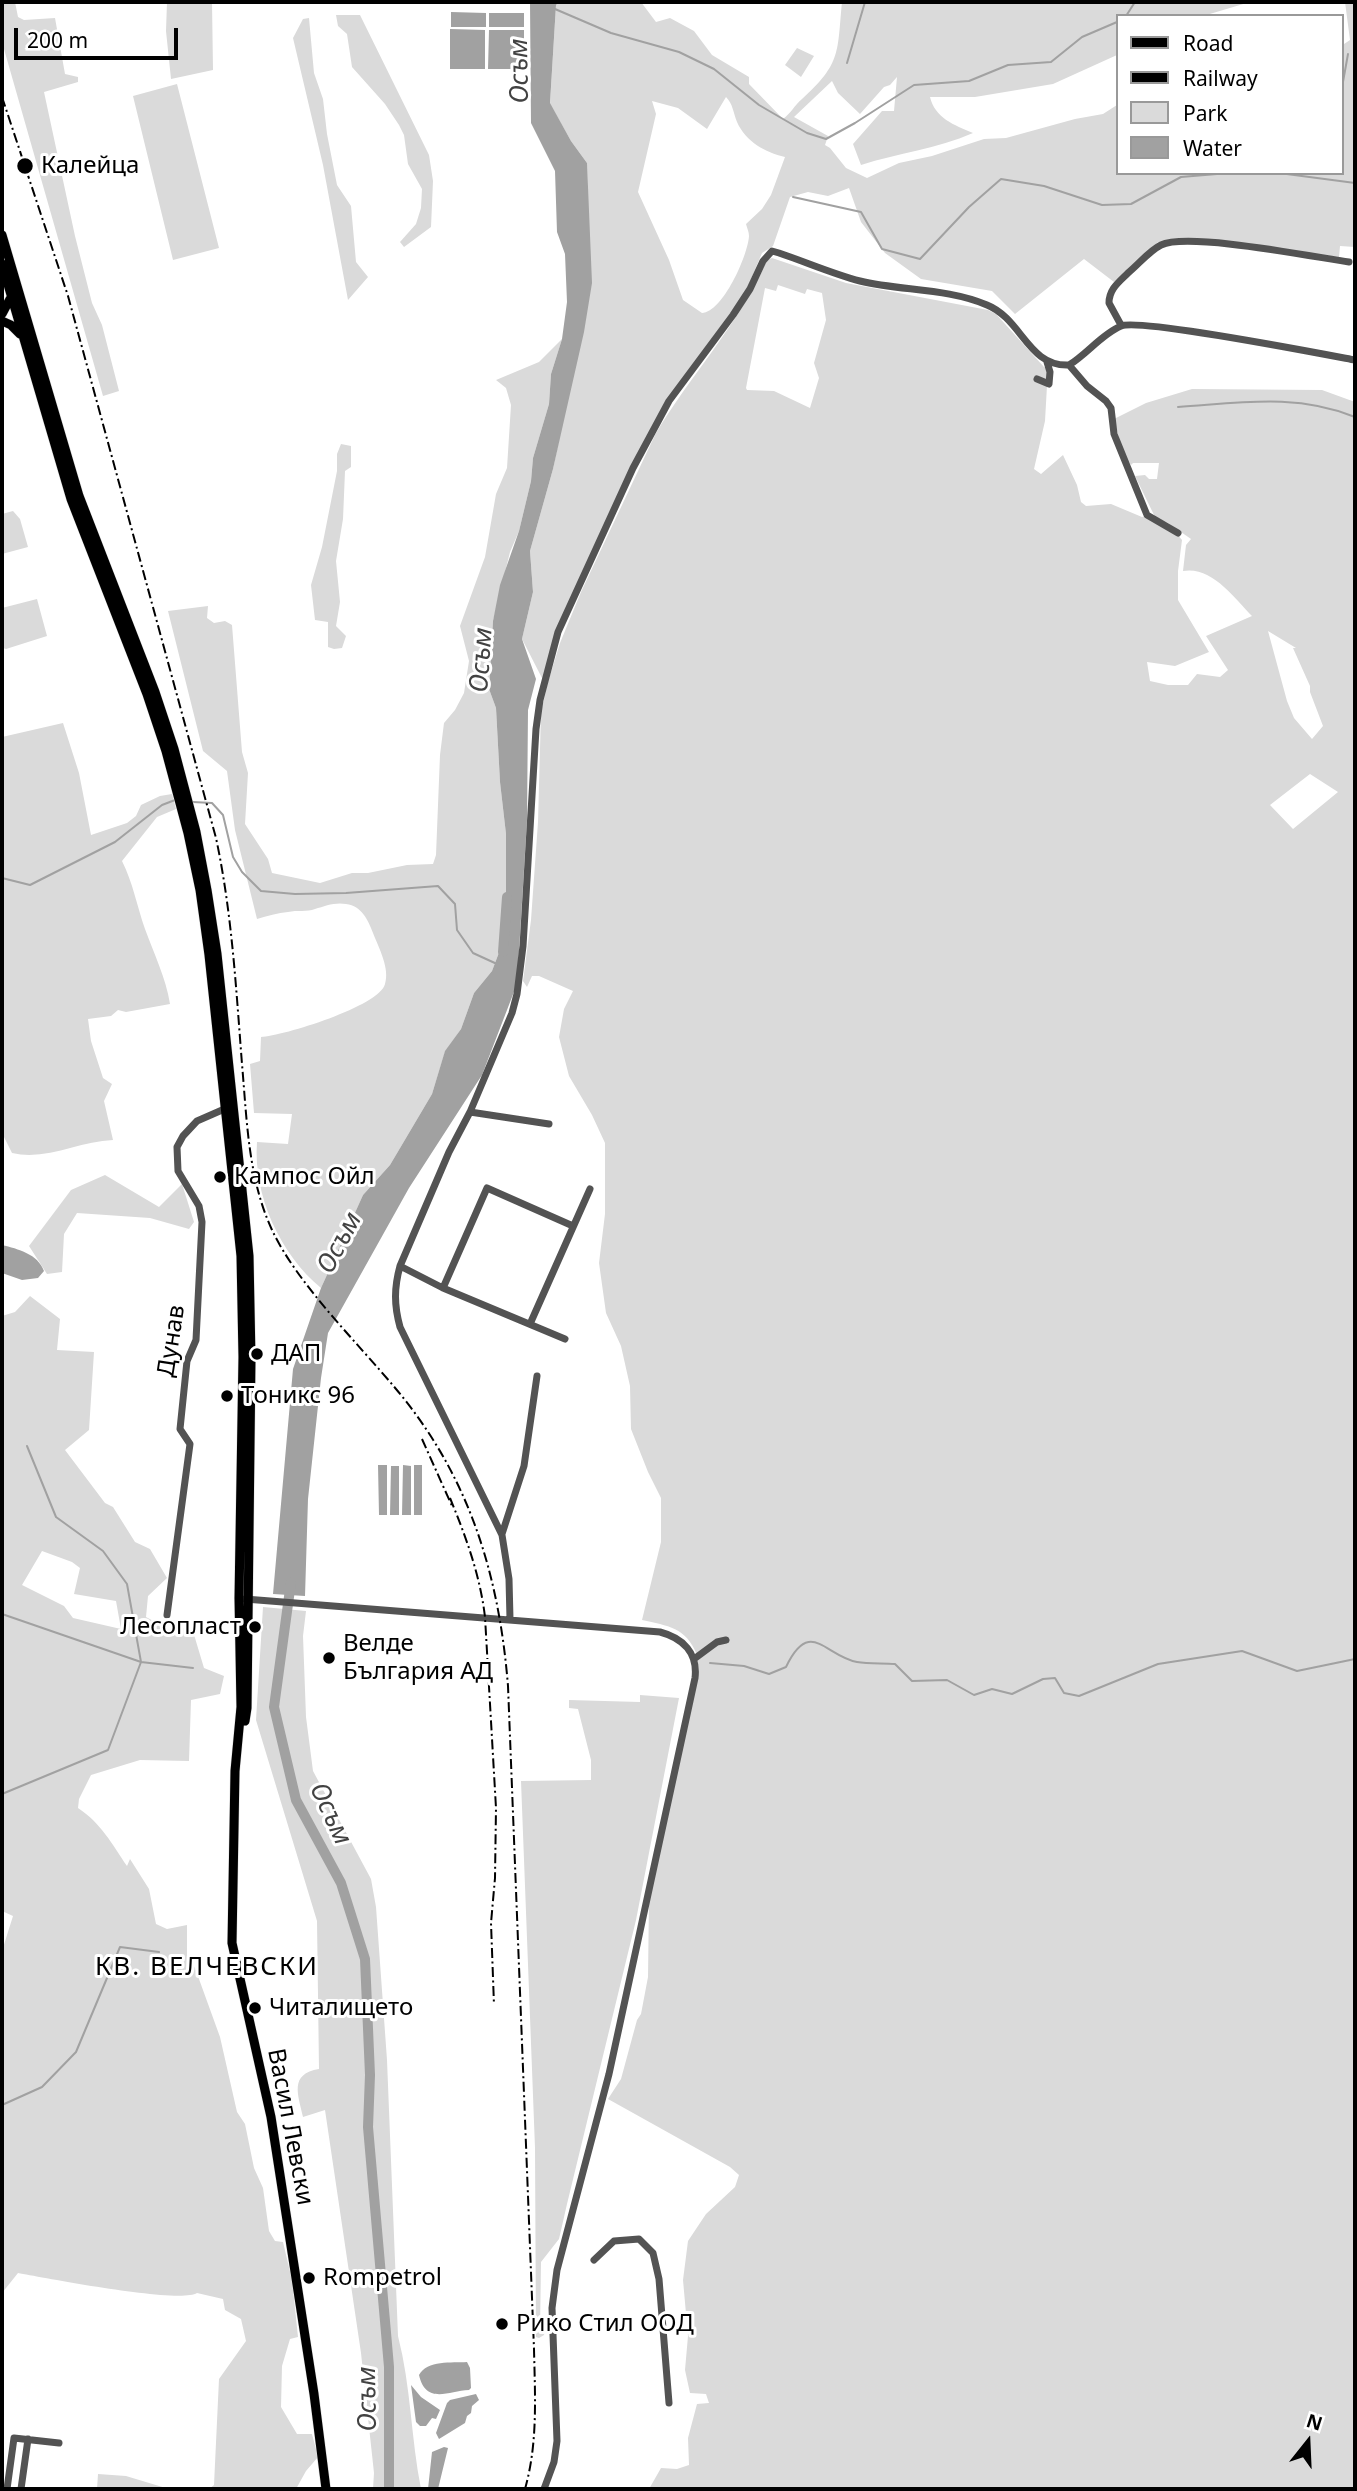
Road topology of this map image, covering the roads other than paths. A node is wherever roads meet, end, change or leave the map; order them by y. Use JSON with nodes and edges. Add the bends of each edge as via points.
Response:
{"nodes":[{"id":1,"x":2,"y":235,"type":"edge"},
{"id":2,"x":1349,"y":262,"type":"dead end"},
{"id":3,"x":2,"y":264,"type":"edge"},
{"id":4,"x":11,"y":297,"type":"junction"},
{"id":5,"x":2,"y":314,"type":"edge"},
{"id":6,"x":2,"y":320,"type":"edge"},
{"id":7,"x":22,"y":323,"type":"junction"},
{"id":8,"x":1121,"y":325,"type":"junction"},
{"id":9,"x":22,"y":335,"type":"junction"},
{"id":10,"x":1355,"y":360,"type":"edge"},
{"id":11,"x":1047,"y":362,"type":"junction"},
{"id":12,"x":1069,"y":365,"type":"junction"},
{"id":13,"x":1037,"y":379,"type":"dead end"},
{"id":14,"x":1178,"y":533,"type":"dead end"},
{"id":15,"x":230,"y":1107,"type":"junction"},
{"id":16,"x":470,"y":1112,"type":"junction"},
{"id":17,"x":549,"y":1124,"type":"dead end"},
{"id":18,"x":590,"y":1189,"type":"dead end"},
{"id":19,"x":573,"y":1226,"type":"junction"},
{"id":20,"x":400,"y":1266,"type":"junction"},
{"id":21,"x":443,"y":1288,"type":"junction"},
{"id":22,"x":530,"y":1324,"type":"junction"},
{"id":23,"x":565,"y":1339,"type":"dead end"},
{"id":24,"x":537,"y":1376,"type":"dead end"},
{"id":25,"x":502,"y":1535,"type":"junction"},
{"id":26,"x":243,"y":1598,"type":"junction"},
{"id":27,"x":167,"y":1615,"type":"dead end"},
{"id":28,"x":510,"y":1619,"type":"junction"},
{"id":29,"x":726,"y":1640,"type":"dead end"},
{"id":30,"x":694,"y":1659,"type":"junction"},
{"id":31,"x":594,"y":2260,"type":"dead end"},
{"id":32,"x":669,"y":2403,"type":"dead end"},
{"id":33,"x":28,"y":2440,"type":"junction"},
{"id":34,"x":59,"y":2443,"type":"dead end"},
{"id":35,"x":7,"y":2489,"type":"edge"},
{"id":36,"x":21,"y":2489,"type":"edge"},
{"id":37,"x":326,"y":2489,"type":"edge"},
{"id":38,"x":544,"y":2489,"type":"edge"}],
"edges":[{"from":1,"to":7,"type":"main road"},
{"from":2,"to":8,"type":"street","via":[[1188,240],[1169,242],[1148,255],[1111,291],[1109,303]]},
{"from":3,"to":4,"type":"main road"},
{"from":4,"to":5,"type":"main road"},
{"from":4,"to":7,"type":"main road"},
{"from":6,"to":7,"type":"street"},
{"from":6,"to":9,"type":"main road"},
{"from":7,"to":9,"type":"main road"},
{"from":7,"to":15,"type":"main road","via":[[186,791],[217,954]]},
{"from":8,"to":10,"type":"street","via":[[1167,328]]},
{"from":8,"to":12,"type":"street"},
{"from":9,"to":15,"type":"main road","via":[[71,499],[166,751],[188,833]]},
{"from":11,"to":12,"type":"street"},
{"from":11,"to":13,"type":"street","via":[[1049,384]]},
{"from":11,"to":16,"type":"street","via":[[1006,316],[987,305],[861,281],[772,251],[767,255],[745,298],[658,419],[558,632],[536,729],[517,994]]},
{"from":12,"to":14,"type":"street","via":[[1111,408],[1114,434],[1147,515]]},
{"from":15,"to":26,"type":"main road","name":"Васил Левски","via":[[243,1305]]},
{"from":15,"to":27,"type":"street","name":"Дунав","via":[[197,1121],[177,1147],[178,1171],[199,1206],[202,1251],[196,1340],[187,1361],[180,1429],[190,1444]]},
{"from":16,"to":17,"type":"street"},
{"from":16,"to":20,"type":"street"},
{"from":18,"to":19,"type":"street"},
{"from":19,"to":21,"type":"street","via":[[487,1188]]},
{"from":19,"to":22,"type":"street"},
{"from":20,"to":21,"type":"street"},
{"from":20,"to":25,"type":"street","via":[[394,1307],[400,1327]]},
{"from":21,"to":22,"type":"street"},
{"from":22,"to":23,"type":"street"},
{"from":24,"to":25,"type":"street","via":[[524,1466]]},
{"from":25,"to":28,"type":"street"},
{"from":26,"to":28,"type":"street"},
{"from":26,"to":37,"type":"main road","name":"Васил Левски","via":[[247,1708],[235,1771],[232,1942],[271,2117]]},
{"from":28,"to":30,"type":"street","via":[[660,1632],[684,1643]]},
{"from":29,"to":30,"type":"street"},
{"from":30,"to":38,"type":"street","via":[[695,1678],[609,2074],[557,2270],[552,2308],[557,2441]]},
{"from":31,"to":32,"type":"street","via":[[614,2241],[639,2239],[653,2253]]},
{"from":33,"to":34,"type":"street"},
{"from":33,"to":35,"type":"street","via":[[14,2438]]},
{"from":33,"to":36,"type":"street"}]}
